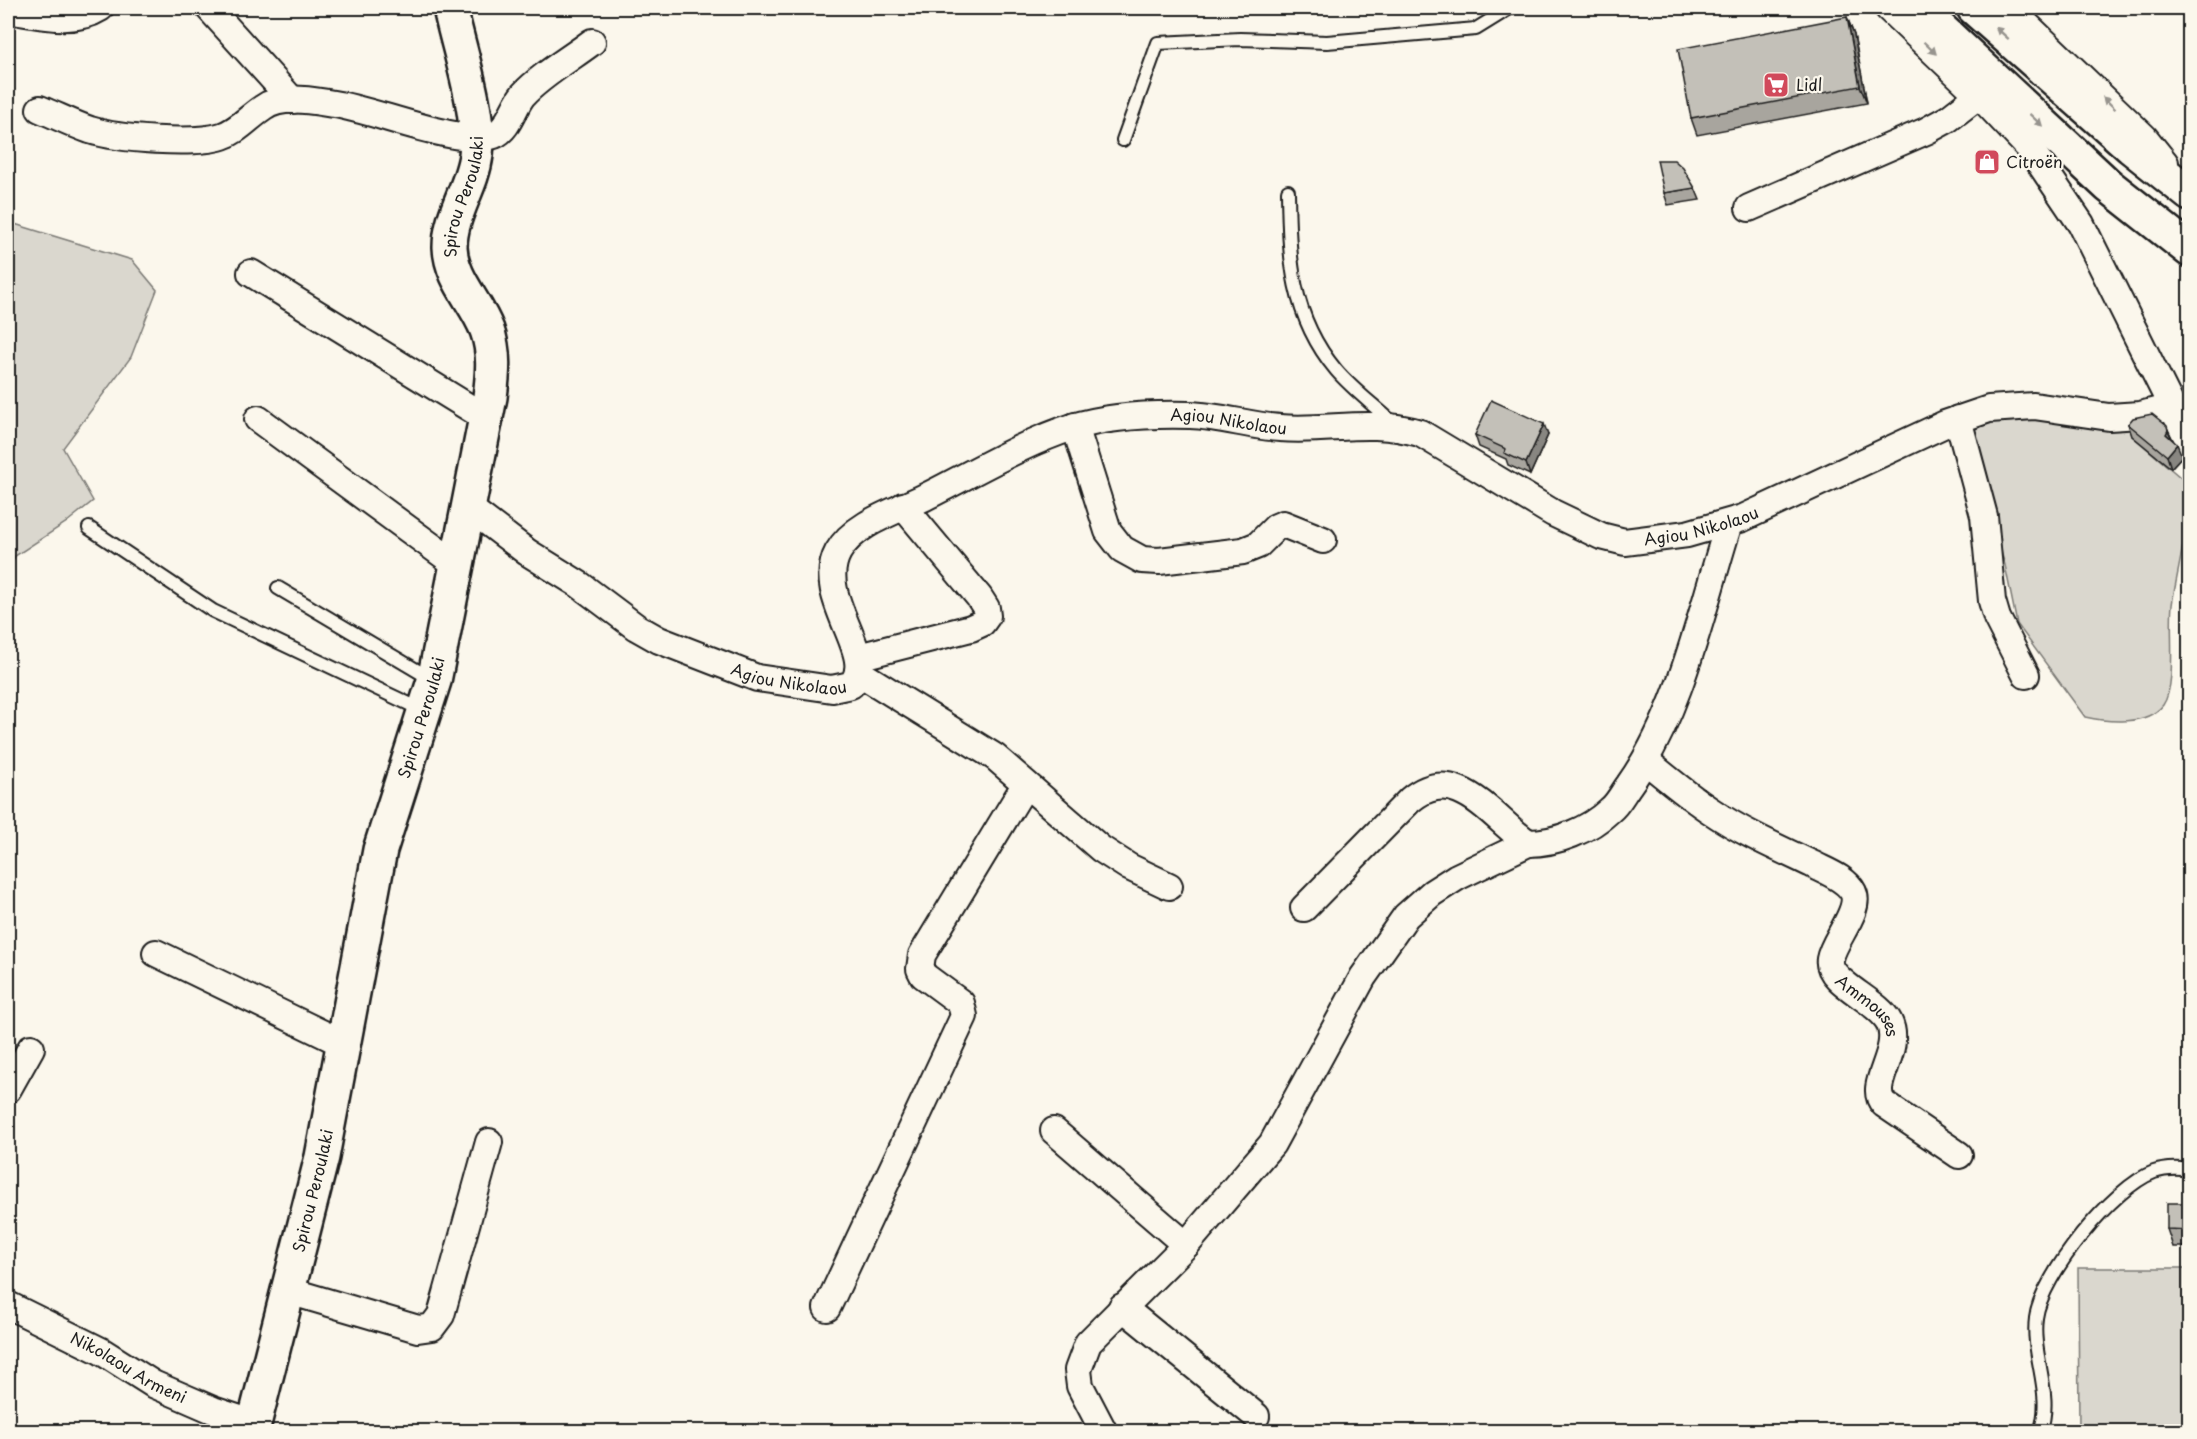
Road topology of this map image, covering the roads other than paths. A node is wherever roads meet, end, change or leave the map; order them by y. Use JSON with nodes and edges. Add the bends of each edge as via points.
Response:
{"nodes":[{"id":1,"x":100,"y":8,"type":"edge"},
{"id":2,"x":210,"y":8,"type":"edge"},
{"id":3,"x":450,"y":8,"type":"edge"},
{"id":4,"x":1510,"y":8,"type":"edge"},
{"id":5,"x":1888,"y":8,"type":"edge"},
{"id":6,"x":1918,"y":8,"type":"edge"},
{"id":7,"x":1974,"y":8,"type":"edge"},
{"id":8,"x":2009,"y":8,"type":"edge"},
{"id":9,"x":8,"y":10,"type":"edge"},
{"id":10,"x":592,"y":42,"type":"dead end"},
{"id":11,"x":2044,"y":70,"type":"junction"},
{"id":12,"x":1987,"y":88,"type":"junction"},
{"id":13,"x":292,"y":100,"type":"junction"},
{"id":14,"x":40,"y":109,"type":"dead end"},
{"id":15,"x":477,"y":138,"type":"junction"},
{"id":16,"x":1123,"y":140,"type":"dead end"},
{"id":17,"x":1288,"y":191,"type":"dead end"},
{"id":18,"x":2189,"y":194,"type":"edge"},
{"id":19,"x":1749,"y":208,"type":"dead end"},
{"id":20,"x":2190,"y":250,"type":"edge"},
{"id":21,"x":251,"y":273,"type":"dead end"},
{"id":22,"x":2171,"y":408,"type":"junction"},
{"id":23,"x":258,"y":418,"type":"dead end"},
{"id":24,"x":486,"y":418,"type":"junction"},
{"id":25,"x":1958,"y":419,"type":"junction"},
{"id":26,"x":1075,"y":426,"type":"junction"},
{"id":27,"x":1396,"y":426,"type":"junction"},
{"id":28,"x":2190,"y":443,"type":"edge"},
{"id":29,"x":903,"y":506,"type":"junction"},
{"id":30,"x":468,"y":507,"type":"junction"},
{"id":31,"x":1729,"y":523,"type":"junction"},
{"id":32,"x":89,"y":528,"type":"dead end"},
{"id":33,"x":1323,"y":540,"type":"dead end"},
{"id":34,"x":457,"y":565,"type":"junction"},
{"id":35,"x":278,"y":588,"type":"dead end"},
{"id":36,"x":858,"y":664,"type":"junction"},
{"id":37,"x":2026,"y":675,"type":"dead end"},
{"id":38,"x":434,"y":681,"type":"junction"},
{"id":39,"x":426,"y":712,"type":"junction"},
{"id":40,"x":1646,"y":761,"type":"junction"},
{"id":41,"x":1025,"y":785,"type":"junction"},
{"id":42,"x":1528,"y":843,"type":"junction"},
{"id":43,"x":1169,"y":886,"type":"dead end"},
{"id":44,"x":1304,"y":908,"type":"dead end"},
{"id":45,"x":156,"y":953,"type":"dead end"},
{"id":46,"x":344,"y":1044,"type":"junction"},
{"id":47,"x":31,"y":1048,"type":"dead end"},
{"id":48,"x":8,"y":1089,"type":"edge"},
{"id":49,"x":1054,"y":1131,"type":"dead end"},
{"id":50,"x":489,"y":1142,"type":"dead end"},
{"id":51,"x":1959,"y":1155,"type":"dead end"},
{"id":52,"x":2190,"y":1170,"type":"edge"},
{"id":53,"x":1186,"y":1245,"type":"junction"},
{"id":54,"x":289,"y":1291,"type":"junction"},
{"id":55,"x":8,"y":1305,"type":"edge"},
{"id":56,"x":1122,"y":1307,"type":"junction"},
{"id":57,"x":827,"y":1308,"type":"dead end"},
{"id":58,"x":1256,"y":1416,"type":"dead end"},
{"id":59,"x":253,"y":1428,"type":"edge"},
{"id":60,"x":1104,"y":1431,"type":"edge"},
{"id":61,"x":2040,"y":1431,"type":"edge"}],
"edges":[{"from":1,"to":9,"type":"street","via":[[72,18]]},
{"from":2,"to":13,"type":"street"},
{"from":3,"to":15,"type":"street","name":"Spirou Peroulaki"},
{"from":4,"to":16,"type":"lane","via":[[1476,29],[1327,42],[1240,39],[1158,43]]},
{"from":5,"to":12,"type":"street","one_way":true},
{"from":6,"to":12,"type":"street"},
{"from":11,"to":7,"type":"street","one_way":true},
{"from":18,"to":8,"type":"street","one_way":true,"via":[[2144,136]]},
{"from":10,"to":15,"type":"street","via":[[522,97],[500,132]]},
{"from":11,"to":12,"type":"street"},
{"from":11,"to":18,"type":"street"},
{"from":12,"to":19,"type":"street","via":[[1926,131]]},
{"from":12,"to":20,"type":"street","one_way":true},
{"from":12,"to":22,"type":"street","via":[[2081,224]]},
{"from":13,"to":14,"type":"street","via":[[265,106],[236,129],[201,140],[92,131]]},
{"from":13,"to":15,"type":"street","via":[[346,106]]},
{"from":15,"to":24,"type":"street","name":"Spirou Peroulaki","via":[[475,158],[453,221],[450,248],[454,268],[487,329],[494,363]]},
{"from":17,"to":27,"type":"lane","via":[[1288,254],[1303,315],[1317,345],[1337,371]]},
{"from":21,"to":24,"type":"street"},
{"from":22,"to":25,"type":"street","name":"Agiou Nikolaou","via":[[2109,417],[2015,405]]},
{"from":22,"to":28,"type":"street"},
{"from":23,"to":34,"type":"street"},
{"from":24,"to":30,"type":"street","name":"Spirou Peroulaki"},
{"from":25,"to":31,"type":"street","name":"Agiou Nikolaou"},
{"from":25,"to":37,"type":"street","via":[[1984,516],[1992,601]]},
{"from":26,"to":27,"type":"street","name":"Agiou Nikolaou","via":[[1192,415],[1282,428]]},
{"from":26,"to":29,"type":"street","name":"Agiou Nikolaou"},
{"from":26,"to":33,"type":"street","via":[[1108,531],[1122,549],[1142,560],[1243,551],[1258,545],[1283,524]]},
{"from":27,"to":31,"type":"street","name":"Agiou Nikolaou","via":[[1420,433],[1553,513],[1614,541],[1664,538]]},
{"from":29,"to":36,"type":"street","name":"Agiou Nikolaou","via":[[854,535],[836,556],[831,586]]},
{"from":29,"to":36,"type":"street","via":[[979,597],[987,616],[971,628]]},
{"from":30,"to":34,"type":"street","name":"Spirou Peroulaki"},
{"from":30,"to":36,"type":"street","name":"Agiou Nikolaou","via":[[636,627],[717,665],[757,678],[831,690],[851,685]]},
{"from":31,"to":40,"type":"street","via":[[1669,715]]},
{"from":32,"to":39,"type":"lane","via":[[213,611]]},
{"from":34,"to":38,"type":"street","name":"Spirou Peroulaki"},
{"from":35,"to":38,"type":"lane"},
{"from":36,"to":41,"type":"street","via":[[995,757]]},
{"from":38,"to":39,"type":"street","name":"Spirou Peroulaki"},
{"from":39,"to":46,"type":"street","name":"Spirou Peroulaki","via":[[380,849]]},
{"from":40,"to":42,"type":"street","via":[[1612,809],[1587,827],[1557,840]]},
{"from":40,"to":51,"type":"street","name":"Ammouses","via":[[1713,813],[1832,874],[1851,889],[1854,909],[1831,955],[1830,968],[1837,978],[1874,1003],[1891,1025],[1891,1056],[1878,1095],[1884,1104]]},
{"from":41,"to":43,"type":"street","via":[[1101,849]]},
{"from":41,"to":57,"type":"street","via":[[922,955],[923,975],[961,1003],[964,1016]]},
{"from":42,"to":44,"type":"street","via":[[1464,791],[1447,785],[1423,789]]},
{"from":42,"to":53,"type":"street","via":[[1457,878],[1406,915],[1363,977],[1272,1144]]},
{"from":45,"to":46,"type":"street"},
{"from":46,"to":54,"type":"street","name":"Spirou Peroulaki","via":[[322,1157]]},
{"from":47,"to":48,"type":"street"},
{"from":49,"to":53,"type":"street"},
{"from":50,"to":54,"type":"street","via":[[441,1315],[432,1327],[418,1329]]},
{"from":52,"to":61,"type":"lane","via":[[2163,1170],[2132,1184],[2085,1230],[2043,1290],[2035,1320],[2044,1394]]},
{"from":53,"to":56,"type":"street"},
{"from":54,"to":59,"type":"street","name":"Spirou Peroulaki"},
{"from":55,"to":59,"type":"street","name":"Nikolaou Armeni","via":[[101,1351],[153,1384]]},
{"from":56,"to":58,"type":"street"},
{"from":56,"to":60,"type":"street","via":[[1088,1343],[1078,1370],[1080,1386]]}]}
